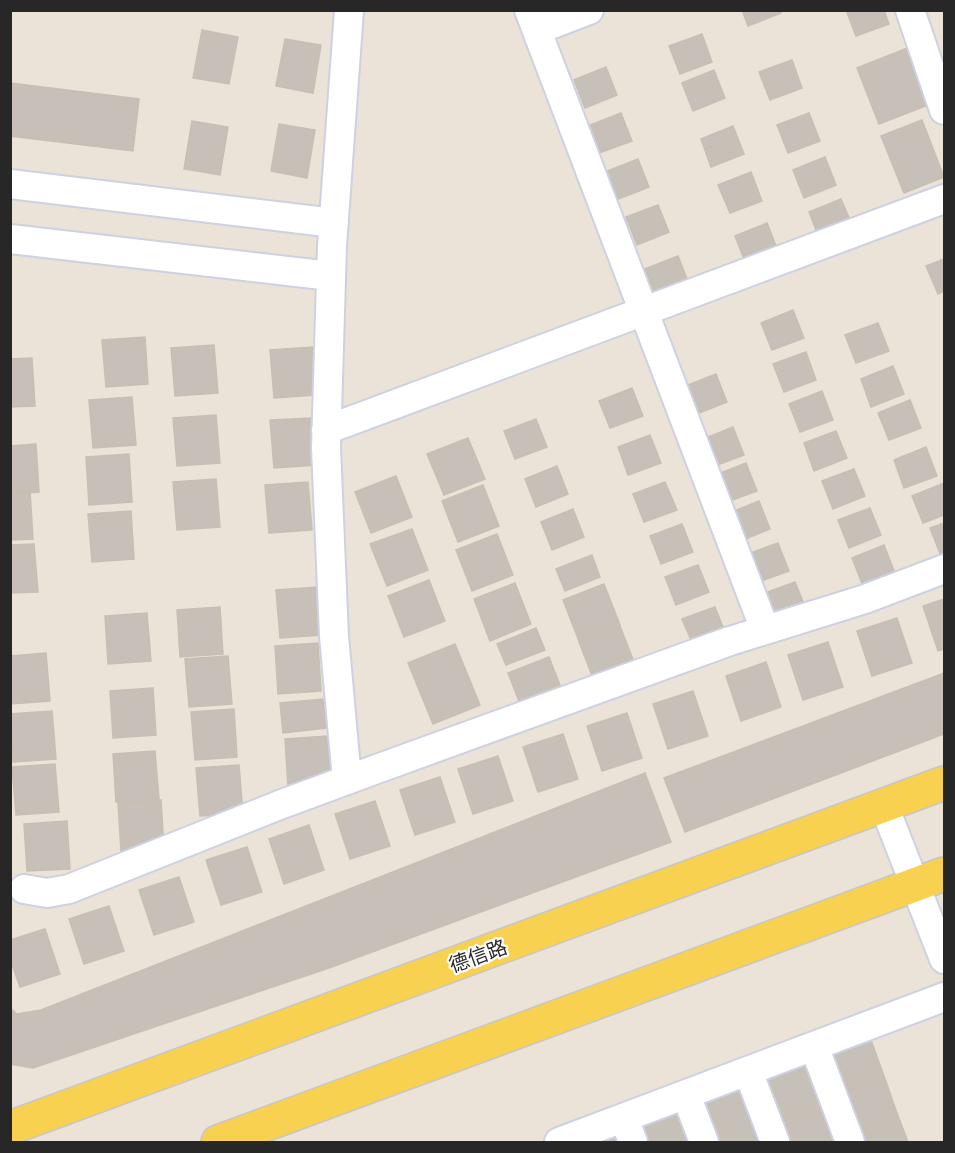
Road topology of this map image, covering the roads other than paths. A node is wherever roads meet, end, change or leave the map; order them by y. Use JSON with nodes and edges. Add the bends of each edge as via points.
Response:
{"nodes":[{"id":1,"x":349,"y":10,"type":"edge"},
{"id":2,"x":589,"y":10,"type":"edge"},
{"id":3,"x":910,"y":10,"type":"edge"},
{"id":4,"x":533,"y":20,"type":"edge"},
{"id":5,"x":945,"y":110,"type":"edge"},
{"id":6,"x":10,"y":184,"type":"edge"},
{"id":7,"x":945,"y":199,"type":"edge"},
{"id":8,"x":334,"y":223,"type":"junction"},
{"id":9,"x":10,"y":239,"type":"edge"},
{"id":10,"x":331,"y":276,"type":"junction"},
{"id":11,"x":644,"y":311,"type":"junction"},
{"id":12,"x":326,"y":429,"type":"junction"},
{"id":13,"x":945,"y":569,"type":"edge"},
{"id":14,"x":765,"y":630,"type":"junction"},
{"id":15,"x":347,"y":780,"type":"junction"},
{"id":16,"x":945,"y":783,"type":"edge"},
{"id":17,"x":884,"y":806,"type":"junction"},
{"id":18,"x":930,"y":880,"type":"edge"},
{"id":19,"x":24,"y":889,"type":"dead end"},
{"id":20,"x":945,"y":959,"type":"edge"},
{"id":21,"x":945,"y":997,"type":"edge"},
{"id":22,"x":814,"y":1046,"type":"junction"},
{"id":23,"x":748,"y":1071,"type":"junction"},
{"id":24,"x":686,"y":1095,"type":"junction"},
{"id":25,"x":10,"y":1128,"type":"edge"},
{"id":26,"x":628,"y":1130,"type":"edge"},
{"id":27,"x":560,"y":1142,"type":"edge"},
{"id":28,"x":218,"y":1143,"type":"edge"},
{"id":29,"x":704,"y":1143,"type":"edge"},
{"id":30,"x":775,"y":1143,"type":"edge"},
{"id":31,"x":850,"y":1143,"type":"edge"}],
"edges":[{"from":1,"to":8,"type":"street"},
{"from":2,"to":4,"type":"street"},
{"from":3,"to":5,"type":"street"},
{"from":4,"to":11,"type":"street"},
{"from":6,"to":8,"type":"street"},
{"from":7,"to":11,"type":"street"},
{"from":8,"to":10,"type":"street"},
{"from":9,"to":10,"type":"street"},
{"from":10,"to":12,"type":"street"},
{"from":11,"to":12,"type":"street"},
{"from":11,"to":14,"type":"street"},
{"from":12,"to":15,"type":"street","via":[[334,636]]},
{"from":13,"to":14,"type":"street","via":[[866,599]]},
{"from":14,"to":15,"type":"street"},
{"from":15,"to":19,"type":"street","via":[[69,889],[47,893]]},
{"from":16,"to":17,"type":"main road","name":"德信路"},
{"from":17,"to":18,"type":"street"},
{"from":17,"to":25,"type":"main road","name":"德信路"},
{"from":18,"to":20,"type":"street"},
{"from":18,"to":28,"type":"main road"},
{"from":21,"to":22,"type":"street"},
{"from":22,"to":23,"type":"street"},
{"from":22,"to":31,"type":"street"},
{"from":23,"to":24,"type":"street"},
{"from":23,"to":30,"type":"street"},
{"from":24,"to":26,"type":"street"},
{"from":24,"to":29,"type":"street"},
{"from":26,"to":27,"type":"street"}]}
